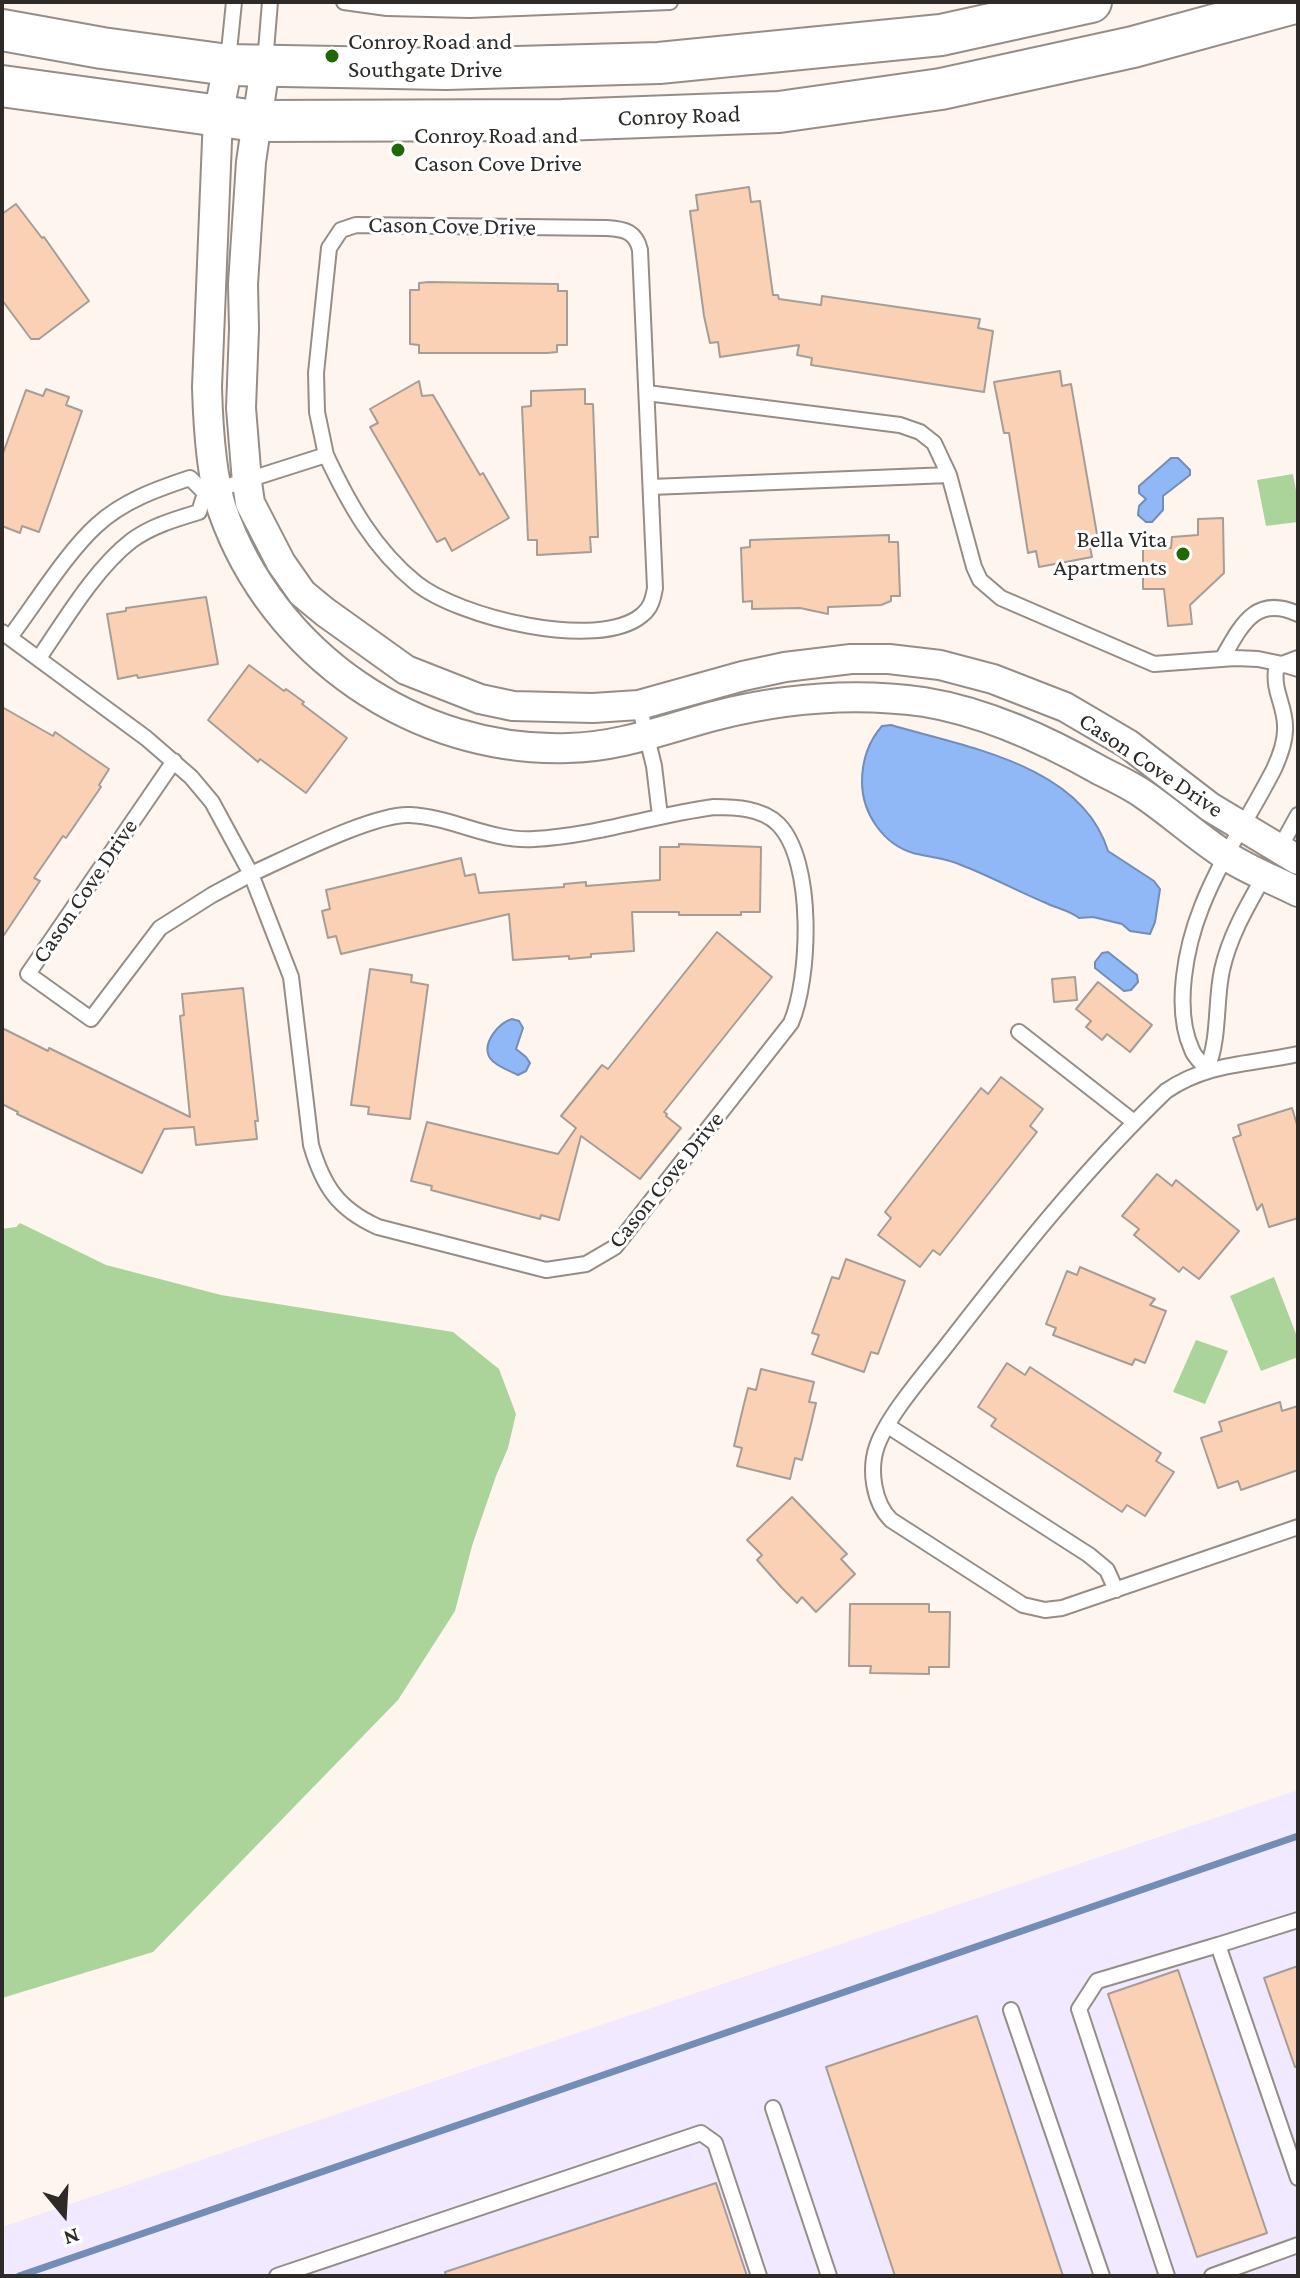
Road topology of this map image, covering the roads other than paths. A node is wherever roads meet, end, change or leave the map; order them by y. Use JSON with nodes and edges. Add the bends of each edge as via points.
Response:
{"nodes":[{"id":1,"x":234,"y":2,"type":"edge"},
{"id":2,"x":270,"y":2,"type":"edge"},
{"id":3,"x":344,"y":2,"type":"edge"},
{"id":4,"x":670,"y":2,"type":"edge"},
{"id":5,"x":1091,"y":2,"type":"edge"},
{"id":6,"x":1298,"y":2,"type":"edge"},
{"id":7,"x":2,"y":30,"type":"edge"},
{"id":8,"x":246,"y":66,"type":"junction"},
{"id":9,"x":2,"y":86,"type":"edge"},
{"id":10,"x":237,"y":119,"type":"junction"},
{"id":11,"x":647,"y":393,"type":"junction"},
{"id":12,"x":326,"y":455,"type":"junction"},
{"id":13,"x":949,"y":475,"type":"junction"},
{"id":14,"x":247,"y":482,"type":"junction"},
{"id":15,"x":651,"y":487,"type":"junction"},
{"id":16,"x":212,"y":491,"type":"junction"},
{"id":17,"x":1298,"y":614,"type":"edge"},
{"id":18,"x":6,"y":635,"type":"edge"},
{"id":19,"x":39,"y":658,"type":"junction"},
{"id":20,"x":1298,"y":658,"type":"edge"},
{"id":21,"x":1222,"y":659,"type":"junction"},
{"id":22,"x":1282,"y":664,"type":"junction"},
{"id":23,"x":1298,"y":669,"type":"edge"},
{"id":24,"x":639,"y":705,"type":"junction"},
{"id":25,"x":647,"y":737,"type":"junction"},
{"id":26,"x":174,"y":761,"type":"junction"},
{"id":27,"x":1298,"y":815,"type":"edge"},
{"id":28,"x":660,"y":816,"type":"junction"},
{"id":29,"x":1243,"y":828,"type":"junction"},
{"id":30,"x":1289,"y":855,"type":"edge"},
{"id":31,"x":1227,"y":857,"type":"junction"},
{"id":32,"x":251,"y":874,"type":"junction"},
{"id":33,"x":1264,"y":876,"type":"junction"},
{"id":34,"x":1298,"y":892,"type":"edge"},
{"id":35,"x":1019,"y":1032,"type":"dead end"},
{"id":36,"x":1298,"y":1054,"type":"edge"},
{"id":37,"x":1207,"y":1069,"type":"junction"},
{"id":38,"x":1134,"y":1122,"type":"junction"},
{"id":39,"x":888,"y":1426,"type":"junction"},
{"id":40,"x":1298,"y":1527,"type":"edge"},
{"id":41,"x":1116,"y":1590,"type":"junction"},
{"id":42,"x":1298,"y":1920,"type":"edge"},
{"id":43,"x":1218,"y":1945,"type":"junction"},
{"id":44,"x":1011,"y":2010,"type":"dead end"},
{"id":45,"x":773,"y":2108,"type":"dead end"},
{"id":46,"x":1298,"y":2178,"type":"edge"},
{"id":47,"x":1298,"y":2245,"type":"edge"},
{"id":48,"x":277,"y":2276,"type":"edge"},
{"id":49,"x":759,"y":2276,"type":"edge"},
{"id":50,"x":829,"y":2276,"type":"edge"},
{"id":51,"x":1102,"y":2276,"type":"edge"},
{"id":52,"x":1167,"y":2276,"type":"edge"},
{"id":53,"x":1212,"y":2276,"type":"edge"}],
"edges":[{"from":1,"to":8,"type":"lane"},
{"from":2,"to":8,"type":"lane"},
{"from":3,"to":4,"type":"lane","via":[[470,10]]},
{"from":5,"to":8,"type":"main road","via":[[941,35],[659,63],[446,69]]},
{"from":6,"to":10,"type":"main road","name":"Conroy Road","via":[[1133,47],[941,89],[779,112],[562,120]]},
{"from":7,"to":8,"type":"main road"},
{"from":8,"to":10,"type":"street","name":"Cason Cove Drive"},
{"from":8,"to":10,"type":"street","name":"Cason Cove Drive"},
{"from":9,"to":10,"type":"main road","name":"Conroy Road"},
{"from":10,"to":14,"type":"street","name":"Cason Cove Drive"},
{"from":10,"to":16,"type":"street","name":"Cason Cove Drive","via":[[207,387]]},
{"from":11,"to":12,"type":"lane","name":"Cason Cove Drive","via":[[640,250],[629,232],[349,226],[329,248],[321,315],[317,403]]},
{"from":11,"to":13,"type":"lane","via":[[900,425],[934,443]]},
{"from":11,"to":15,"type":"lane","name":"Cason Cove Drive"},
{"from":12,"to":14,"type":"lane","name":"Cason Cove Drive"},
{"from":12,"to":15,"type":"lane","name":"Cason Cove Drive","via":[[354,511],[391,562],[450,603],[527,627],[596,629],[641,617],[655,588]]},
{"from":13,"to":15,"type":"lane"},
{"from":13,"to":21,"type":"lane","via":[[974,567],[990,591],[1146,662]]},
{"from":14,"to":16,"type":"lane","name":"Cason Cove Drive"},
{"from":14,"to":24,"type":"street","name":"Cason Cove Drive","via":[[264,532],[302,593],[406,670],[513,706]]},
{"from":16,"to":18,"type":"lane","name":"Cason Cove Drive","via":[[190,478],[113,512],[85,537]]},
{"from":16,"to":19,"type":"lane","via":[[199,512],[145,532],[121,551]]},
{"from":16,"to":25,"type":"street","name":"Cason Cove Drive","via":[[238,548],[276,609],[298,636],[372,696],[440,729],[516,747],[569,748]]},
{"from":17,"to":21,"type":"lane","via":[[1282,606],[1258,610],[1242,624]]},
{"from":18,"to":19,"type":"lane","name":"Cason Cove Drive"},
{"from":19,"to":26,"type":"lane","name":"Cason Cove Drive"},
{"from":20,"to":22,"type":"lane"},
{"from":21,"to":22,"type":"lane"},
{"from":22,"to":23,"type":"lane"},
{"from":22,"to":29,"type":"lane","name":"Cason Cove Drive","via":[[1274,682],[1285,725],[1281,751]]},
{"from":24,"to":25,"type":"lane"},
{"from":24,"to":29,"type":"street","name":"Cason Cove Drive","via":[[785,667],[851,659],[940,665],[1065,707],[1128,744]]},
{"from":25,"to":28,"type":"lane"},
{"from":25,"to":31,"type":"street","name":"Cason Cove Drive","via":[[785,700],[870,696],[927,703],[1048,743],[1143,794]]},
{"from":26,"to":32,"type":"lane","name":"Cason Cove Drive","via":[[212,802]]},
{"from":26,"to":32,"type":"lane","name":"Cason Cove Drive","via":[[28,974],[91,1019],[160,928]]},
{"from":27,"to":30,"type":"lane"},
{"from":28,"to":32,"type":"lane","name":"Cason Cove Drive","via":[[529,840],[397,815]]},
{"from":28,"to":32,"type":"lane","name":"Cason Cove Drive","via":[[740,808],[778,824],[796,853],[803,884],[802,990],[791,1023],[615,1247],[567,1268],[546,1270],[378,1227],[342,1206],[317,1166],[311,1145],[291,977]]},
{"from":29,"to":30,"type":"street","name":"Cason Cove Drive"},
{"from":29,"to":31,"type":"lane","name":"Cason Cove Drive"},
{"from":30,"to":33,"type":"lane"},
{"from":31,"to":33,"type":"street","name":"Cason Cove Drive"},
{"from":31,"to":37,"type":"lane","name":"Cason Cove Drive","via":[[1193,931],[1185,979],[1186,1036]]},
{"from":33,"to":34,"type":"street","name":"Cason Cove Drive"},
{"from":33,"to":37,"type":"lane","via":[[1230,941],[1220,983],[1215,1049]]},
{"from":35,"to":38,"type":"lane"},
{"from":36,"to":37,"type":"lane"},
{"from":37,"to":38,"type":"lane","via":[[1166,1091]]},
{"from":38,"to":39,"type":"lane","via":[[1058,1204]]},
{"from":39,"to":41,"type":"lane","via":[[1089,1555],[1107,1570]]},
{"from":39,"to":41,"type":"lane","via":[[873,1459],[880,1507],[891,1520],[1009,1597],[1037,1609],[1062,1608]]},
{"from":40,"to":41,"type":"lane"},
{"from":42,"to":43,"type":"lane"},
{"from":43,"to":46,"type":"lane"},
{"from":43,"to":52,"type":"lane","via":[[1097,1981],[1079,2009]]},
{"from":44,"to":51,"type":"lane"},
{"from":45,"to":50,"type":"lane"},
{"from":47,"to":53,"type":"lane"},
{"from":48,"to":49,"type":"lane","via":[[701,2133],[715,2143]]}]}
